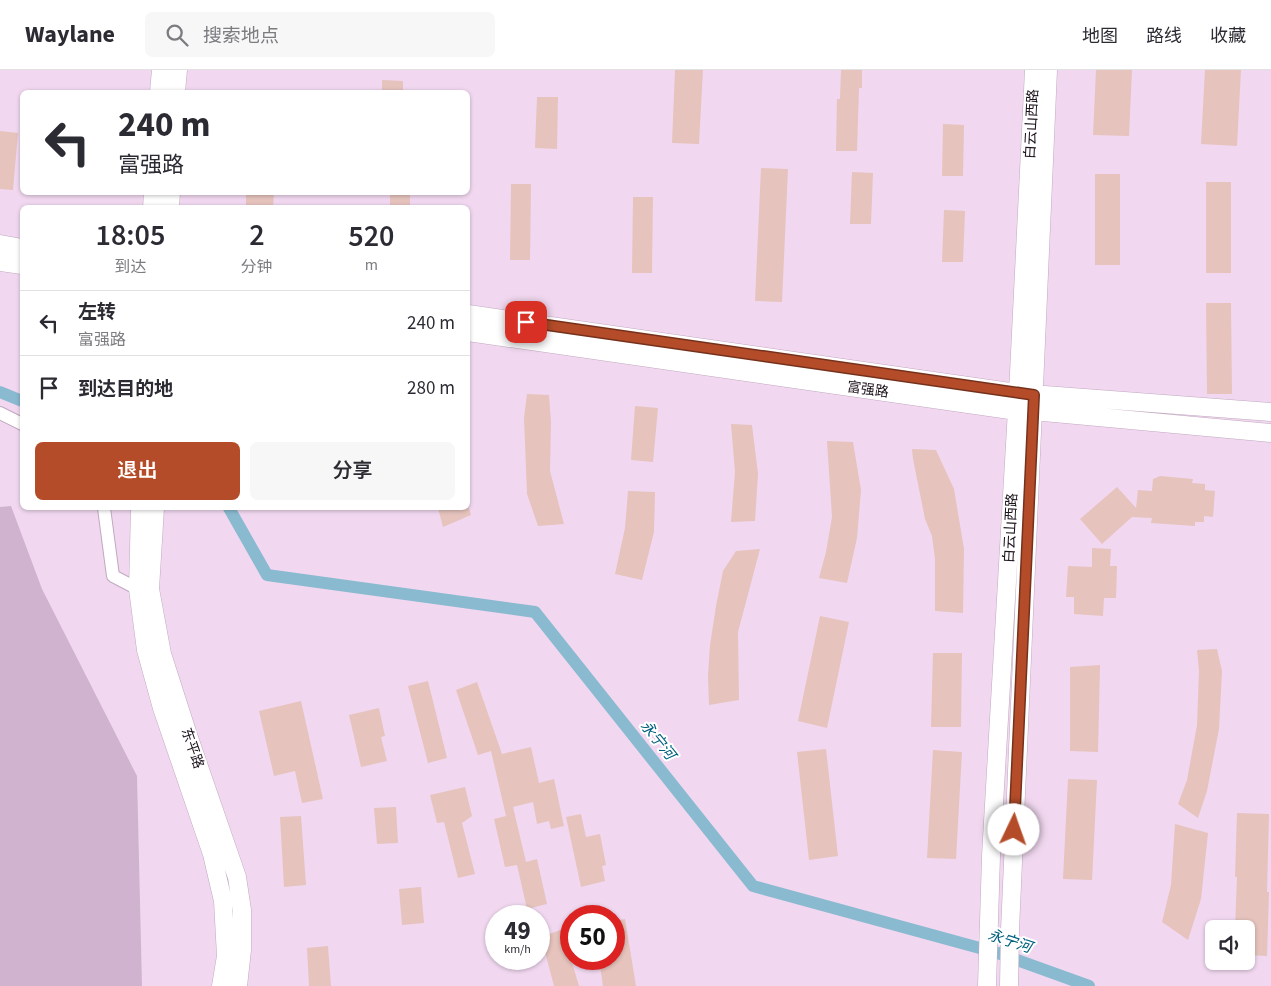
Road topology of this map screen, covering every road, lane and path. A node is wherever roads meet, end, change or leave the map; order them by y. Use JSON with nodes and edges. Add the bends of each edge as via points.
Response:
{"nodes":[{"id":1,"x":161,"y":70,"type":"edge"},
{"id":2,"x":178,"y":70,"type":"edge"},
{"id":3,"x":1034,"y":70,"type":"edge"},
{"id":4,"x":1048,"y":70,"type":"edge"},
{"id":5,"x":159,"y":90,"type":"edge"},
{"id":6,"x":176,"y":90,"type":"edge"},
{"id":7,"x":0,"y":244,"type":"edge"},
{"id":8,"x":20,"y":248,"type":"edge"},
{"id":9,"x":0,"y":262,"type":"edge"},
{"id":10,"x":20,"y":265,"type":"edge"},
{"id":11,"x":470,"y":314,"type":"edge"},
{"id":12,"x":470,"y":332,"type":"edge"},
{"id":13,"x":1026,"y":402,"type":"junction"},
{"id":14,"x":1271,"y":412,"type":"edge"},
{"id":15,"x":0,"y":413,"type":"edge"},
{"id":16,"x":20,"y":423,"type":"edge"},
{"id":17,"x":1271,"y":433,"type":"edge"},
{"id":18,"x":104,"y":510,"type":"edge"},
{"id":19,"x":140,"y":510,"type":"edge"},
{"id":20,"x":155,"y":510,"type":"edge"},
{"id":21,"x":138,"y":588,"type":"junction"},
{"id":22,"x":221,"y":986,"type":"edge"},
{"id":23,"x":238,"y":986,"type":"edge"},
{"id":24,"x":987,"y":986,"type":"edge"},
{"id":25,"x":1010,"y":986,"type":"edge"}],
"edges":[{"from":1,"to":5,"type":"main road"},
{"from":2,"to":6,"type":"main road"},
{"from":3,"to":13,"type":"main road","name":"白云山西路"},
{"from":4,"to":13,"type":"main road","name":"白云山西路"},
{"from":7,"to":8,"type":"main road"},
{"from":9,"to":10,"type":"main road"},
{"from":11,"to":13,"type":"main road","name":"富强路"},
{"from":12,"to":13,"type":"main road","name":"富强路"},
{"from":13,"to":14,"type":"main road","name":"富强路"},
{"from":13,"to":17,"type":"main road","name":"富强路"},
{"from":13,"to":24,"type":"main road","name":"白云山西路","via":[[991,856]]},
{"from":13,"to":25,"type":"main road","name":"白云山西路"},
{"from":15,"to":16,"type":"street"},
{"from":18,"to":21,"type":"street","via":[[113,576]]},
{"from":19,"to":21,"type":"main road","name":"东平路"},
{"from":20,"to":23,"type":"main road","name":"东平路","via":[[150,590],[162,654],[237,877],[242,918]]},
{"from":21,"to":22,"type":"main road","name":"东平路","via":[[146,650],[162,708],[212,854],[223,901],[226,956]]}]}
